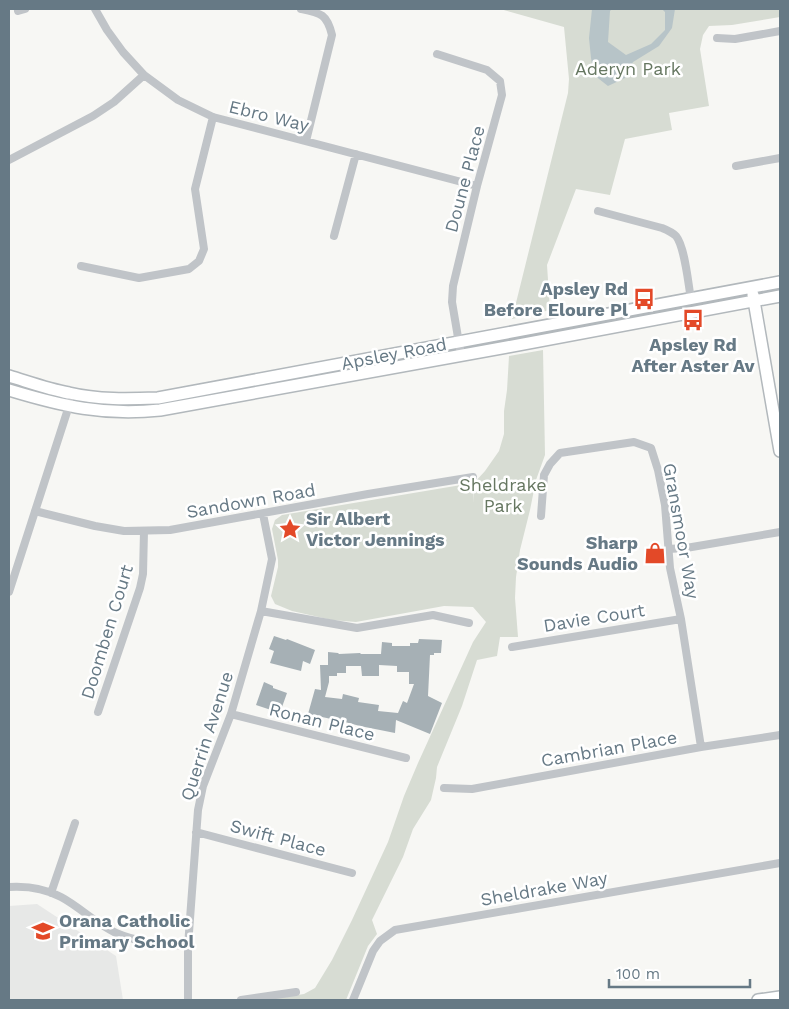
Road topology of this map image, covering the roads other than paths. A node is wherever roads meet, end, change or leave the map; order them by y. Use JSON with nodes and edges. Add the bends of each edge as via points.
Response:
{"nodes":[{"id":1,"x":95,"y":9,"type":"edge"},
{"id":2,"x":301,"y":9,"type":"edge"},
{"id":3,"x":780,"y":31,"type":"edge"},
{"id":4,"x":717,"y":38,"type":"dead end"},
{"id":5,"x":436,"y":54,"type":"dead end"},
{"id":6,"x":144,"y":75,"type":"junction"},
{"id":7,"x":212,"y":117,"type":"junction"},
{"id":8,"x":306,"y":141,"type":"junction"},
{"id":9,"x":356,"y":154,"type":"junction"},
{"id":10,"x":780,"y":158,"type":"edge"},
{"id":11,"x":9,"y":160,"type":"edge"},
{"id":12,"x":736,"y":166,"type":"dead end"},
{"id":13,"x":477,"y":186,"type":"junction"},
{"id":14,"x":598,"y":212,"type":"dead end"},
{"id":15,"x":334,"y":236,"type":"dead end"},
{"id":16,"x":82,"y":266,"type":"dead end"},
{"id":17,"x":780,"y":282,"type":"edge"},
{"id":18,"x":751,"y":288,"type":"junction"},
{"id":19,"x":780,"y":296,"type":"edge"},
{"id":20,"x":691,"y":299,"type":"junction"},
{"id":21,"x":754,"y":301,"type":"junction"},
{"id":22,"x":459,"y":342,"type":"junction"},
{"id":23,"x":461,"y":355,"type":"junction"},
{"id":24,"x":9,"y":376,"type":"edge"},
{"id":25,"x":9,"y":390,"type":"edge"},
{"id":26,"x":71,"y":394,"type":"junction"},
{"id":27,"x":68,"y":406,"type":"junction"},
{"id":28,"x":780,"y":443,"type":"edge"},
{"id":29,"x":473,"y":477,"type":"dead end"},
{"id":30,"x":35,"y":511,"type":"junction"},
{"id":31,"x":263,"y":514,"type":"junction"},
{"id":32,"x":541,"y":516,"type":"dead end"},
{"id":33,"x":144,"y":531,"type":"junction"},
{"id":34,"x":780,"y":532,"type":"edge"},
{"id":35,"x":668,"y":549,"type":"junction"},
{"id":36,"x":9,"y":592,"type":"edge"},
{"id":37,"x":261,"y":611,"type":"junction"},
{"id":38,"x":681,"y":619,"type":"junction"},
{"id":39,"x":469,"y":623,"type":"dead end"},
{"id":40,"x":512,"y":647,"type":"dead end"},
{"id":41,"x":98,"y":712,"type":"dead end"},
{"id":42,"x":231,"y":714,"type":"junction"},
{"id":43,"x":780,"y":735,"type":"edge"},
{"id":44,"x":701,"y":747,"type":"junction"},
{"id":45,"x":406,"y":758,"type":"dead end"},
{"id":46,"x":444,"y":788,"type":"dead end"},
{"id":47,"x":75,"y":823,"type":"dead end"},
{"id":48,"x":196,"y":832,"type":"junction"},
{"id":49,"x":780,"y":863,"type":"edge"},
{"id":50,"x":352,"y":873,"type":"dead end"},
{"id":51,"x":9,"y":887,"type":"edge"},
{"id":52,"x":51,"y":893,"type":"junction"},
{"id":53,"x":188,"y":946,"type":"junction"},
{"id":54,"x":296,"y":992,"type":"dead end"},
{"id":55,"x":780,"y":997,"type":"edge"},
{"id":56,"x":188,"y":1000,"type":"edge"},
{"id":57,"x":242,"y":1000,"type":"edge"},
{"id":58,"x":353,"y":1000,"type":"edge"},
{"id":59,"x":758,"y":1000,"type":"edge"}],
"edges":[{"from":1,"to":6,"type":"street","name":"Ebro Way","via":[[123,52]]},
{"from":2,"to":8,"type":"street","via":[[320,13],[329,23],[332,35]]},
{"from":3,"to":4,"type":"street","via":[[735,39]]},
{"from":5,"to":13,"type":"street","name":"Doune Place","via":[[487,70],[500,81],[502,95]]},
{"from":6,"to":7,"type":"street","name":"Ebro Way","via":[[178,100]]},
{"from":6,"to":11,"type":"street","via":[[93,116]]},
{"from":7,"to":8,"type":"street","name":"Ebro Way"},
{"from":7,"to":16,"type":"street","via":[[195,189],[204,249],[199,261],[190,270],[138,278]]},
{"from":8,"to":9,"type":"street","name":"Ebro Way"},
{"from":9,"to":13,"type":"street","name":"Ebro Way"},
{"from":9,"to":15,"type":"street"},
{"from":10,"to":12,"type":"street"},
{"from":13,"to":22,"type":"street","name":"Doune Place","via":[[452,294]]},
{"from":14,"to":20,"type":"street","via":[[662,228],[677,237],[683,252]]},
{"from":17,"to":18,"type":"main road","name":"Apsley Road"},
{"from":18,"to":20,"type":"main road","name":"Apsley Road"},
{"from":18,"to":21,"type":"main road"},
{"from":19,"to":21,"type":"main road","name":"Apsley Road"},
{"from":20,"to":22,"type":"main road","name":"Apsley Road"},
{"from":21,"to":23,"type":"main road","name":"Apsley Road"},
{"from":21,"to":28,"type":"main road"},
{"from":22,"to":23,"type":"street","name":"Doune Place"},
{"from":22,"to":26,"type":"main road","name":"Apsley Road","via":[[158,398],[121,400]]},
{"from":23,"to":27,"type":"main road","name":"Apsley Road","via":[[160,410],[116,412]]},
{"from":24,"to":26,"type":"main road","name":"Apsley Road"},
{"from":25,"to":27,"type":"main road","name":"Apsley Road"},
{"from":26,"to":27,"type":"street"},
{"from":27,"to":30,"type":"street"},
{"from":29,"to":31,"type":"street","name":"Sandown Road"},
{"from":30,"to":33,"type":"street","name":"Sandown Road","via":[[95,526]]},
{"from":30,"to":36,"type":"street"},
{"from":31,"to":33,"type":"street","name":"Sandown Road","via":[[170,530]]},
{"from":31,"to":37,"type":"street","name":"Querrin Avenue","via":[[272,559]]},
{"from":32,"to":35,"type":"street","name":"Gransmoor Way","via":[[544,475],[560,453],[634,442],[650,448],[658,470]]},
{"from":33,"to":41,"type":"street","name":"Doomben Court","via":[[140,588]]},
{"from":34,"to":35,"type":"street"},
{"from":35,"to":38,"type":"street","name":"Gransmoor Way"},
{"from":37,"to":39,"type":"street","via":[[357,628],[433,615]]},
{"from":37,"to":42,"type":"street","name":"Querrin Avenue"},
{"from":38,"to":40,"type":"street","name":"Davie Court"},
{"from":38,"to":44,"type":"street","name":"Gransmoor Way"},
{"from":42,"to":45,"type":"street","name":"Ronan Place"},
{"from":42,"to":48,"type":"street","name":"Querrin Avenue","via":[[203,786]]},
{"from":43,"to":44,"type":"street","name":"Cambrian Place"},
{"from":44,"to":46,"type":"street","name":"Cambrian Place","via":[[472,789]]},
{"from":47,"to":52,"type":"street"},
{"from":48,"to":50,"type":"street","name":"Swift Place"},
{"from":48,"to":53,"type":"street","name":"Querrin Avenue"},
{"from":49,"to":58,"type":"street","name":"Sheldrake Way","via":[[394,930],[373,951]]},
{"from":51,"to":52,"type":"street","via":[[34,888]]},
{"from":52,"to":53,"type":"street","via":[[115,932],[152,943]]},
{"from":53,"to":56,"type":"street","name":"Querrin Avenue"},
{"from":54,"to":57,"type":"street"},
{"from":55,"to":59,"type":"main road"}]}
